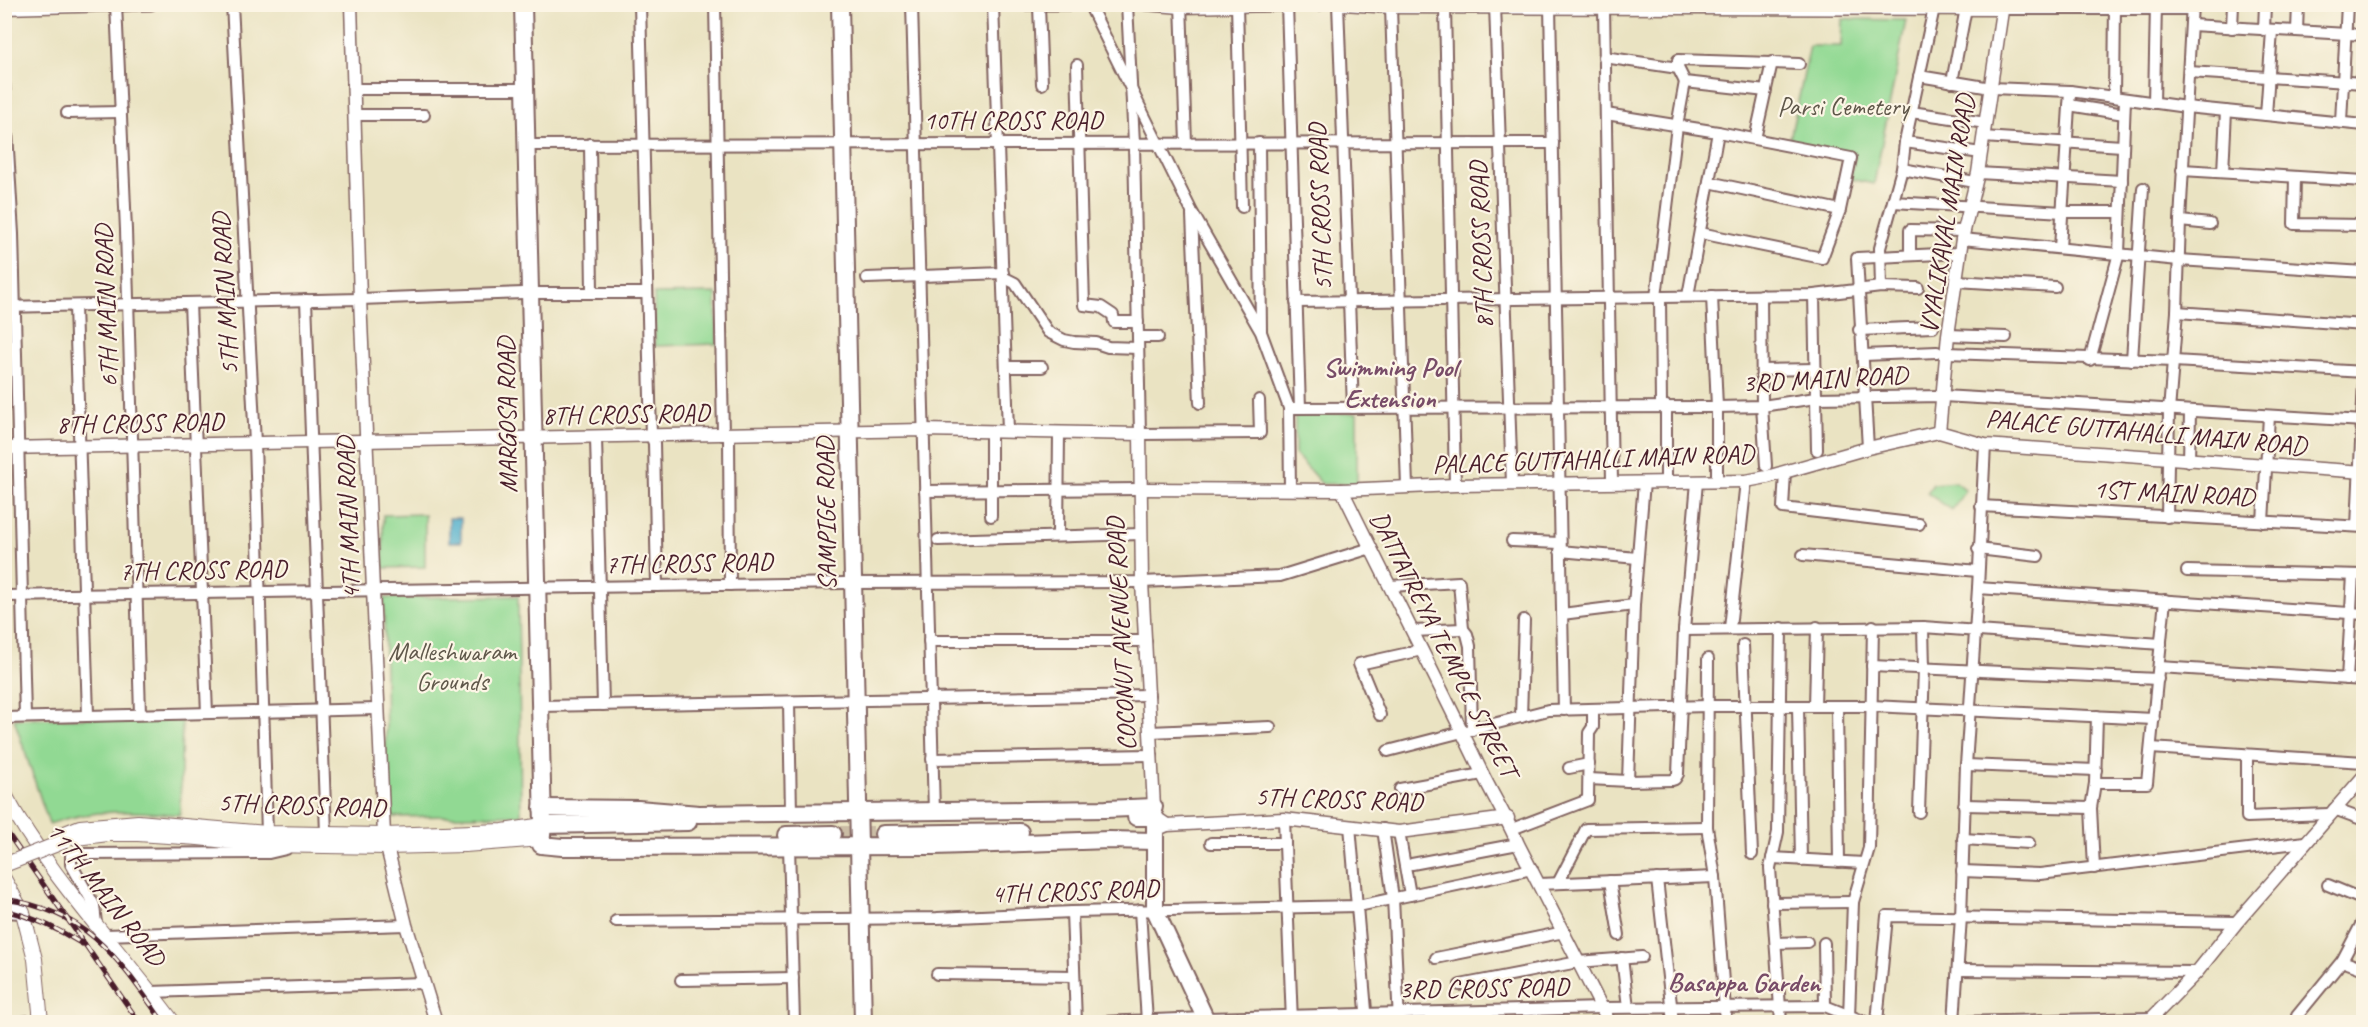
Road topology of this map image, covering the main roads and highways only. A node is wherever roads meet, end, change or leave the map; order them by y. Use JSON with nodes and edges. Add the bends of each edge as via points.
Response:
{"nodes":[{"id":1,"x":523,"y":4,"type":"edge"},
{"id":2,"x":840,"y":4,"type":"edge"},
{"id":3,"x":4,"y":793,"type":"edge"},
{"id":4,"x":859,"y":812,"type":"junction"},
{"id":5,"x":1157,"y":824,"type":"junction"},
{"id":6,"x":833,"y":827,"type":"tunnel mouth"},
{"id":7,"x":542,"y":829,"type":"junction"},
{"id":8,"x":63,"y":838,"type":"junction"},
{"id":9,"x":385,"y":841,"type":"junction"},
{"id":10,"x":860,"y":847,"type":"junction"},
{"id":11,"x":4,"y":856,"type":"edge"},
{"id":12,"x":4,"y":865,"type":"edge"},
{"id":13,"x":4,"y":879,"type":"edge"},
{"id":14,"x":1206,"y":1020,"type":"edge"},
{"id":15,"x":41,"y":1022,"type":"edge"},
{"id":16,"x":173,"y":1023,"type":"edge"},
{"id":17,"x":863,"y":1023,"type":"edge"}],
"edges":[{"from":1,"to":7,"type":"main road","name":"MARGOSA ROAD"},
{"from":2,"to":4,"type":"main road","name":"SAMPIGE ROAD"},
{"from":3,"to":16,"type":"main road","name":"11TH MAIN ROAD","via":[[48,863]]},
{"from":4,"to":5,"type":"main road","via":[[934,812]]},
{"from":4,"to":7,"type":"main road","via":[[699,814],[638,809]]},
{"from":4,"to":10,"type":"main road","name":"SAMPIGE ROAD"},
{"from":5,"to":5,"type":"main road","name":"5TH CROSS ROAD","via":[[1124,817],[884,827]]},
{"from":5,"to":10,"type":"main road","via":[[1109,840]]},
{"from":5,"to":14,"type":"main road","via":[[1148,910]]},
{"from":6,"to":7,"type":"main road"},
{"from":7,"to":9,"type":"main road","name":"5TH CROSS ROAD"},
{"from":7,"to":10,"type":"main road","via":[[562,847]]},
{"from":8,"to":9,"type":"main road","name":"5TH CROSS ROAD","via":[[108,834],[301,846]]},
{"from":8,"to":9,"type":"main road","name":"5TH CROSS ROAD","via":[[81,828],[138,822],[267,833],[326,833]]},
{"from":8,"to":11,"type":"main road"},
{"from":8,"to":12,"type":"main road","bridge":true},
{"from":10,"to":17,"type":"main road","name":"SAMPIGE ROAD"},
{"from":13,"to":15,"type":"main road","via":[[23,913],[36,959]]}]}
